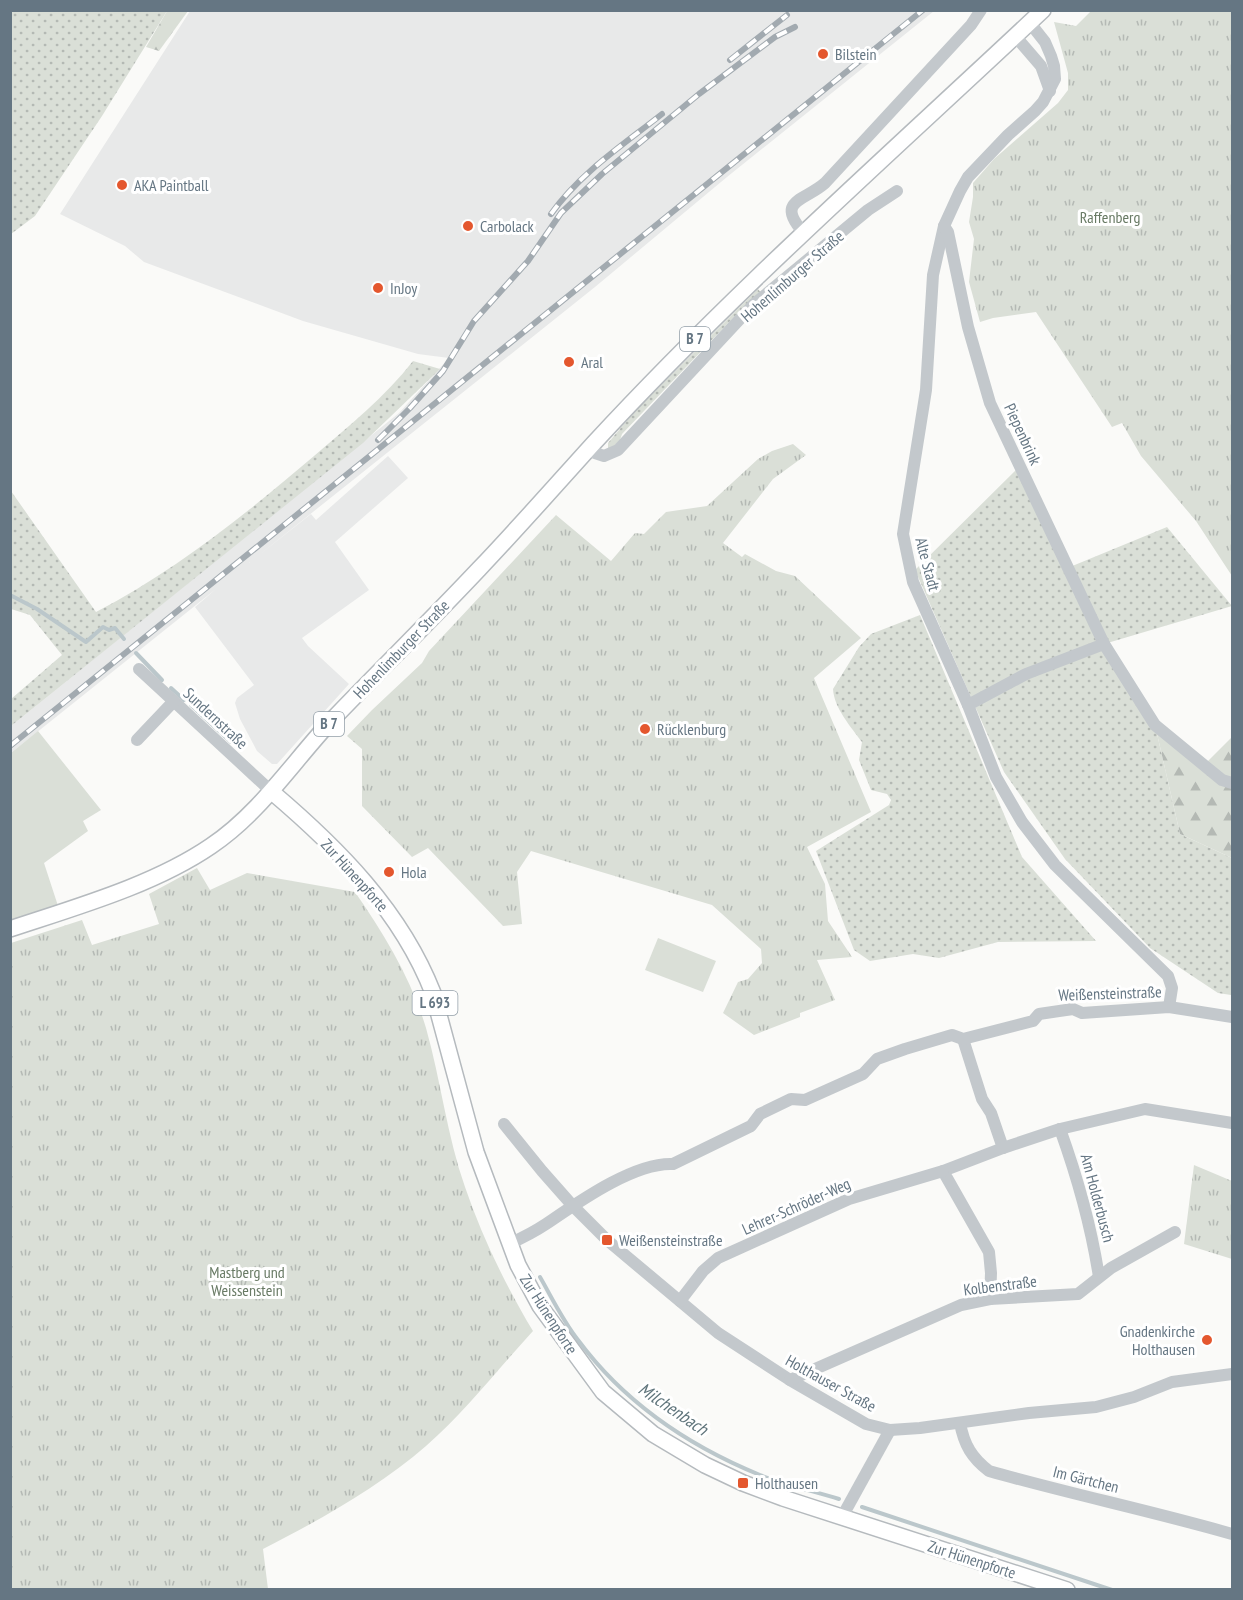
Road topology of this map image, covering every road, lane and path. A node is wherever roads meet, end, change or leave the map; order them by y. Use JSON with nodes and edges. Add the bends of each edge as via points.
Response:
{"nodes":[{"id":1,"x":981,"y":10,"type":"edge"},
{"id":2,"x":1043,"y":10,"type":"edge"},
{"id":3,"x":1030,"y":23,"type":"junction"},
{"id":4,"x":1016,"y":37,"type":"junction"},
{"id":5,"x":1050,"y":91,"type":"junction"},
{"id":6,"x":897,"y":191,"type":"dead end"},
{"id":7,"x":944,"y":226,"type":"junction"},
{"id":8,"x":804,"y":233,"type":"junction"},
{"id":9,"x":589,"y":448,"type":"junction"},
{"id":10,"x":1104,"y":644,"type":"junction"},
{"id":11,"x":139,"y":669,"type":"dead end"},
{"id":12,"x":174,"y":701,"type":"junction"},
{"id":13,"x":968,"y":705,"type":"junction"},
{"id":14,"x":137,"y":740,"type":"dead end"},
{"id":15,"x":1233,"y":783,"type":"edge"},
{"id":16,"x":272,"y":792,"type":"junction"},
{"id":17,"x":10,"y":929,"type":"edge"},
{"id":18,"x":1169,"y":1007,"type":"junction"},
{"id":19,"x":1233,"y":1017,"type":"edge"},
{"id":20,"x":963,"y":1039,"type":"junction"},
{"id":21,"x":1233,"y":1123,"type":"edge"},
{"id":22,"x":504,"y":1124,"type":"dead end"},
{"id":23,"x":1060,"y":1129,"type":"junction"},
{"id":24,"x":1003,"y":1148,"type":"junction"},
{"id":25,"x":943,"y":1171,"type":"junction"},
{"id":26,"x":572,"y":1205,"type":"junction"},
{"id":27,"x":1175,"y":1232,"type":"dead end"},
{"id":28,"x":510,"y":1244,"type":"junction"},
{"id":29,"x":1099,"y":1277,"type":"junction"},
{"id":30,"x":990,"y":1299,"type":"junction"},
{"id":31,"x":680,"y":1301,"type":"junction"},
{"id":32,"x":1233,"y":1374,"type":"edge"},
{"id":33,"x":790,"y":1380,"type":"junction"},
{"id":34,"x":960,"y":1423,"type":"junction"},
{"id":35,"x":890,"y":1430,"type":"junction"},
{"id":36,"x":842,"y":1517,"type":"junction"},
{"id":37,"x":1233,"y":1534,"type":"edge"},
{"id":38,"x":1067,"y":1590,"type":"edge"}],
"edges":[{"from":1,"to":8,"type":"street","name":"Hohenlimburger Straße","via":[[825,183],[793,202],[794,222]]},
{"from":2,"to":3,"type":"main road","name":"Hohenlimburger Straße","number":"B 7"},
{"from":3,"to":4,"type":"main road","name":"Hohenlimburger Straße","number":"B 7"},
{"from":3,"to":5,"type":"street","via":[[1045,42],[1054,66],[1055,80]]},
{"from":4,"to":5,"type":"street","via":[[1041,66]]},
{"from":4,"to":8,"type":"main road","name":"Hohenlimburger Straße","number":"B 7"},
{"from":5,"to":7,"type":"street","name":"Alte Stadt","via":[[968,177]]},
{"from":6,"to":9,"type":"street","name":"Hohenlimburger Straße","via":[[868,210],[753,305],[618,450],[604,456]]},
{"from":7,"to":10,"type":"street","name":"Piepenbrink","via":[[990,404]]},
{"from":7,"to":13,"type":"street","name":"Alte Stadt","via":[[933,275],[926,390],[903,534],[913,582]]},
{"from":8,"to":9,"type":"main road","name":"Hohenlimburger Straße","number":"B 7"},
{"from":9,"to":16,"type":"main road","name":"Hohenlimburger Straße","number":"B 7","via":[[481,567],[327,725]]},
{"from":10,"to":13,"type":"street","via":[[1026,674]]},
{"from":10,"to":15,"type":"street","name":"Piepenbrink","via":[[1155,725],[1222,780]]},
{"from":11,"to":12,"type":"street","name":"Sundernstraße"},
{"from":12,"to":14,"type":"street"},
{"from":12,"to":16,"type":"street","name":"Sundernstraße"},
{"from":13,"to":18,"type":"street","name":"Alte Stadt","via":[[996,777],[1022,822],[1054,865],[1168,976],[1172,988]]},
{"from":16,"to":17,"type":"main road","name":"Hohenlimburger Straße","number":"B 7","via":[[210,848],[152,879]]},
{"from":16,"to":28,"type":"main road","name":"Zur Hünenpforte","number":"L 693","via":[[365,881],[396,921],[423,969],[476,1152]]},
{"from":18,"to":19,"type":"street","name":"Weißensteinstraße"},
{"from":18,"to":20,"type":"street","name":"Weißensteinstraße","via":[[1082,1013],[1072,1009],[1039,1014],[1033,1021]]},
{"from":20,"to":24,"type":"street"},
{"from":20,"to":26,"type":"street","name":"Weißensteinstraße","via":[[952,1035],[877,1059],[863,1074],[805,1100],[791,1099],[760,1114],[751,1126],[673,1164],[660,1163],[610,1183]]},
{"from":21,"to":23,"type":"street","via":[[1145,1108]]},
{"from":22,"to":26,"type":"street","name":"Holthauser Straße"},
{"from":23,"to":24,"type":"street"},
{"from":23,"to":29,"type":"street","name":"Am Holderbusch","via":[[1081,1186]]},
{"from":24,"to":25,"type":"street"},
{"from":25,"to":30,"type":"street","via":[[989,1252]]},
{"from":25,"to":31,"type":"street","name":"Lehrer-Schröder-Weg","via":[[849,1199],[718,1258]]},
{"from":26,"to":28,"type":"street","name":"Weißensteinstraße"},
{"from":26,"to":31,"type":"street","name":"Holthauser Straße"},
{"from":27,"to":29,"type":"street","name":"Kolbenstraße"},
{"from":28,"to":36,"type":"main road","name":"Zur Hünenpforte","number":"L 693","via":[[540,1306],[572,1351],[603,1392],[653,1434],[743,1483]]},
{"from":29,"to":30,"type":"street","name":"Kolbenstraße","via":[[1078,1294]]},
{"from":30,"to":33,"type":"street","name":"Kolbenstraße","via":[[961,1305]]},
{"from":31,"to":33,"type":"street","name":"Holthauser Straße","via":[[717,1333]]},
{"from":32,"to":34,"type":"street","name":"Holthauser Straße","via":[[1172,1382],[1096,1407]]},
{"from":33,"to":35,"type":"street","name":"Holthauser Straße","via":[[866,1424]]},
{"from":34,"to":35,"type":"street","name":"Holthauser Straße"},
{"from":34,"to":37,"type":"street","name":"Im Gärtchen","via":[[969,1451],[989,1471]]},
{"from":35,"to":36,"type":"street"},
{"from":36,"to":38,"type":"main road","name":"Zur Hünenpforte","number":"L 693"}]}
